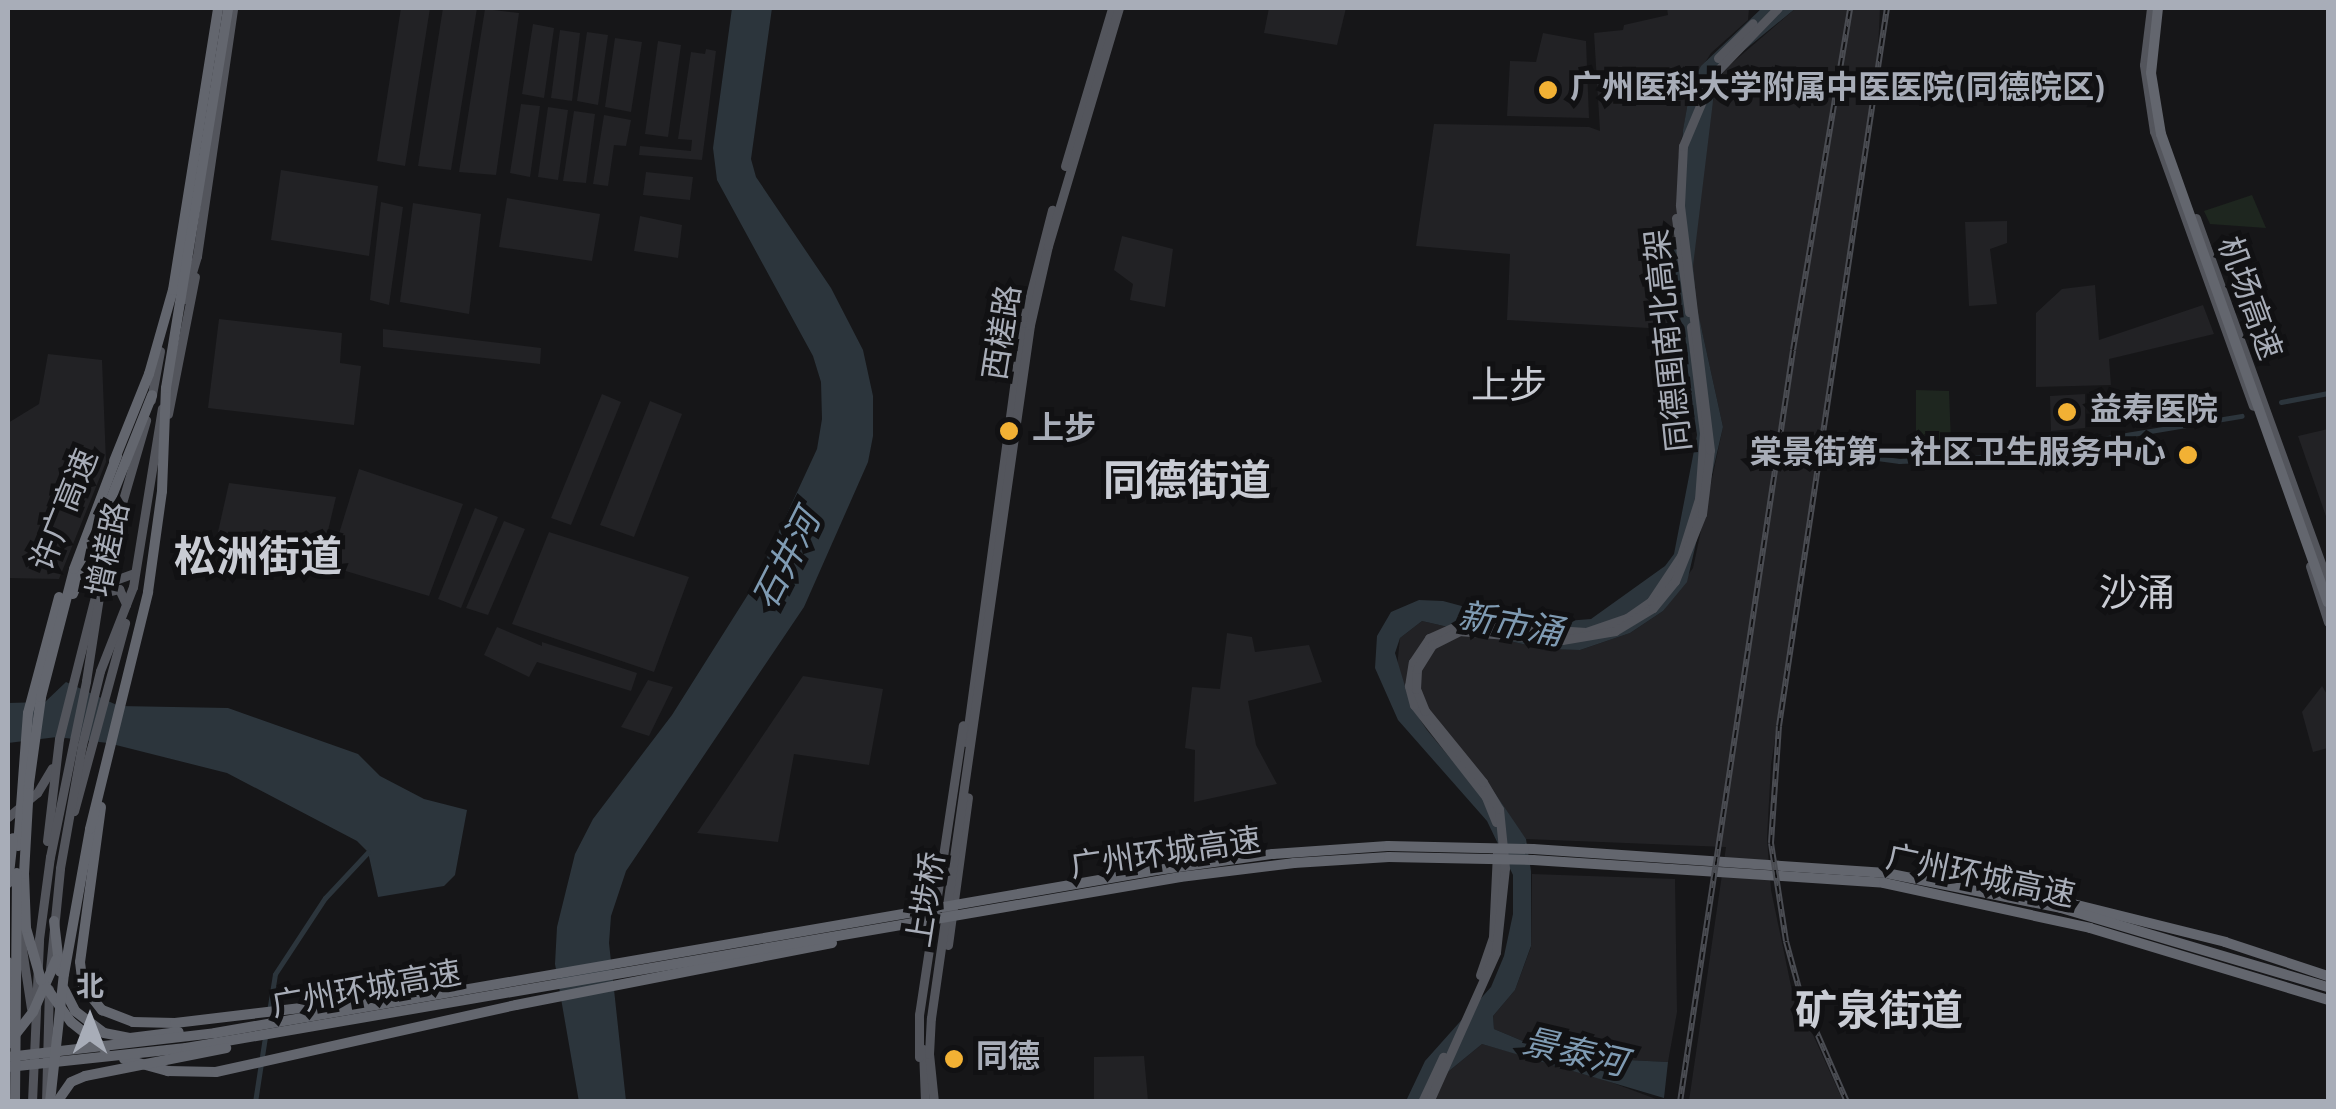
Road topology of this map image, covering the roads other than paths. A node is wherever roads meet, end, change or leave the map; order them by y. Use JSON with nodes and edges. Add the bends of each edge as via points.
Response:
{"nodes":[{"id":1,"x":216,"y":8,"type":"edge"},
{"id":2,"x":231,"y":8,"type":"edge"},
{"id":3,"x":1116,"y":8,"type":"edge"},
{"id":4,"x":1770,"y":8,"type":"edge"},
{"id":5,"x":1778,"y":8,"type":"edge"},
{"id":6,"x":2158,"y":8,"type":"edge"},
{"id":7,"x":2206,"y":244,"type":"junction"},
{"id":8,"x":2194,"y":248,"type":"junction"},
{"id":9,"x":196,"y":256,"type":"junction"},
{"id":10,"x":174,"y":270,"type":"junction"},
{"id":11,"x":191,"y":276,"type":"junction"},
{"id":12,"x":152,"y":395,"type":"junction"},
{"id":13,"x":117,"y":456,"type":"junction"},
{"id":14,"x":150,"y":479,"type":"junction"},
{"id":15,"x":104,"y":565,"type":"junction"},
{"id":16,"x":136,"y":571,"type":"junction"},
{"id":17,"x":101,"y":580,"type":"junction"},
{"id":18,"x":2328,"y":582,"type":"edge"},
{"id":19,"x":133,"y":586,"type":"junction"},
{"id":20,"x":99,"y":594,"type":"junction"},
{"id":21,"x":2328,"y":602,"type":"edge"},
{"id":22,"x":126,"y":607,"type":"junction"},
{"id":23,"x":60,"y":618,"type":"junction"},
{"id":24,"x":2328,"y":622,"type":"edge"},
{"id":25,"x":91,"y":682,"type":"junction"},
{"id":26,"x":77,"y":743,"type":"junction"},
{"id":27,"x":57,"y":751,"type":"junction"},
{"id":28,"x":108,"y":760,"type":"junction"},
{"id":29,"x":20,"y":777,"type":"junction"},
{"id":30,"x":960,"y":789,"type":"junction"},
{"id":31,"x":8,"y":817,"type":"edge"},
{"id":32,"x":68,"y":822,"type":"junction"},
{"id":33,"x":1352,"y":853,"type":"junction"},
{"id":34,"x":8,"y":863,"type":"edge"},
{"id":35,"x":84,"y":863,"type":"junction"},
{"id":36,"x":9,"y":879,"type":"edge"},
{"id":37,"x":1953,"y":883,"type":"junction"},
{"id":38,"x":54,"y":922,"type":"junction"},
{"id":39,"x":8,"y":959,"type":"edge"},
{"id":40,"x":689,"y":961,"type":"junction"},
{"id":41,"x":37,"y":964,"type":"junction"},
{"id":42,"x":2328,"y":976,"type":"edge"},
{"id":43,"x":2328,"y":987,"type":"edge"},
{"id":44,"x":460,"y":991,"type":"junction"},
{"id":45,"x":2328,"y":1002,"type":"edge"},
{"id":46,"x":238,"y":1016,"type":"junction"},
{"id":47,"x":368,"y":1017,"type":"junction"},
{"id":48,"x":34,"y":1026,"type":"junction"},
{"id":49,"x":8,"y":1032,"type":"edge"},
{"id":50,"x":8,"y":1044,"type":"edge"},
{"id":51,"x":8,"y":1056,"type":"edge"},
{"id":52,"x":8,"y":1067,"type":"edge"},
{"id":53,"x":927,"y":1080,"type":"junction"},
{"id":54,"x":10,"y":1101,"type":"edge"},
{"id":55,"x":32,"y":1102,"type":"edge"},
{"id":56,"x":51,"y":1102,"type":"edge"},
{"id":57,"x":925,"y":1102,"type":"edge"},
{"id":58,"x":934,"y":1102,"type":"edge"},
{"id":59,"x":1426,"y":1102,"type":"edge"}],
"edges":[{"from":1,"to":10,"type":"main road","name":"增槎路"},
{"from":1,"to":13,"type":"highway","name":"许广高速","via":[[173,290],[150,374]]},
{"from":2,"to":9,"type":"main road","name":"增槎路"},
{"from":2,"to":28,"type":"highway","via":[[166,388],[162,491],[148,592]]},
{"from":3,"to":30,"type":"main road","name":"西槎路","via":[[1036,294]]},
{"from":3,"to":30,"type":"main road","name":"西槎路","via":[[1026,308]]},
{"from":4,"to":59,"type":"main road","name":"同德围南北高架","via":[[1716,62],[1677,145],[1674,201],[1704,445],[1697,512],[1672,573],[1651,601],[1615,624],[1557,633],[1460,624],[1429,638],[1410,670],[1414,705],[1486,797],[1498,839],[1490,950]]},
{"from":5,"to":59,"type":"main road","name":"同德围南北高架","via":[[1713,75],[1683,146],[1680,205],[1710,450],[1702,514],[1682,569],[1652,608],[1615,631],[1562,640],[1459,631],[1432,645],[1418,669],[1424,711],[1494,799],[1504,853],[1496,952]]},
{"from":6,"to":7,"type":"main road","via":[[2158,97]]},
{"from":6,"to":8,"type":"main road","via":[[2145,52],[2147,100]]},
{"from":6,"to":21,"type":"highway","name":"机场高速","via":[[2151,74],[2161,134]]},
{"from":7,"to":8,"type":"main road"},
{"from":7,"to":18,"type":"main road"},
{"from":8,"to":24,"type":"main road"},
{"from":9,"to":11,"type":"main road","name":"增槎路"},
{"from":9,"to":14,"type":"main road","via":[[188,332]]},
{"from":10,"to":11,"type":"main road","via":[[180,278]]},
{"from":10,"to":12,"type":"main road","name":"增槎路"},
{"from":11,"to":14,"type":"main road","name":"增槎路"},
{"from":12,"to":15,"type":"main road","name":"增槎路"},
{"from":12,"to":23,"type":"highway"},
{"from":13,"to":23,"type":"highway"},
{"from":13,"to":29,"type":"highway","name":"许广高速","via":[[76,546],[46,638]]},
{"from":14,"to":16,"type":"main road","name":"增槎路"},
{"from":15,"to":16,"type":"main road","via":[[115,580]]},
{"from":15,"to":17,"type":"main road","name":"增槎路"},
{"from":16,"to":19,"type":"main road","name":"增槎路"},
{"from":17,"to":20,"type":"main road","name":"增槎路"},
{"from":17,"to":27,"type":"main road"},
{"from":19,"to":22,"type":"main road","name":"增槎路"},
{"from":19,"to":32,"type":"main road","via":[[94,748]]},
{"from":20,"to":22,"type":"main road","via":[[119,589]]},
{"from":20,"to":25,"type":"main road","name":"增槎路"},
{"from":22,"to":25,"type":"main road","name":"增槎路"},
{"from":23,"to":40,"type":"highway","via":[[32,754],[24,911],[34,962],[48,991],[71,1022],[109,1051],[159,1070],[216,1072]]},
{"from":25,"to":26,"type":"main road","name":"增槎路"},
{"from":26,"to":32,"type":"main road","name":"增槎路"},
{"from":26,"to":41,"type":"main road","name":"增槎路","via":[[46,879]]},
{"from":27,"to":31,"type":"main road","via":[[44,785]]},
{"from":27,"to":41,"type":"main road"},
{"from":28,"to":35,"type":"highway"},
{"from":28,"to":46,"type":"highway","via":[[80,971],[91,998],[116,1018],[175,1024]]},
{"from":29,"to":36,"type":"highway"},
{"from":29,"to":54,"type":"highway","name":"许广高速"},
{"from":30,"to":53,"type":"main road","name":"上埗桥","via":[[928,1017]]},
{"from":32,"to":38,"type":"main road","name":"增槎路"},
{"from":33,"to":37,"type":"highway","name":"广州环城高速","via":[[1548,850],[1854,869]]},
{"from":33,"to":40,"type":"highway","name":"广州环城高速"},
{"from":33,"to":40,"type":"highway","name":"广州环城高速","via":[[1157,870]]},
{"from":33,"to":45,"type":"highway","name":"广州环城高速","via":[[1884,882],[2090,928]]},
{"from":34,"to":36,"type":"main road"},
{"from":35,"to":50,"type":"highway","via":[[47,987]]},
{"from":35,"to":56,"type":"highway"},
{"from":36,"to":48,"type":"main road"},
{"from":37,"to":42,"type":"highway","via":[[2096,907]]},
{"from":37,"to":43,"type":"highway","name":"广州环城高速","via":[[2127,926]]},
{"from":38,"to":46,"type":"highway","via":[[65,993],[95,1029],[138,1037],[201,1029]]},
{"from":38,"to":56,"type":"main road","name":"增槎路"},
{"from":39,"to":49,"type":"highway"},
{"from":40,"to":44,"type":"highway","name":"广州环城高速"},
{"from":40,"to":47,"type":"highway","name":"广州环城高速"},
{"from":41,"to":48,"type":"main road","name":"增槎路"},
{"from":44,"to":46,"type":"highway"},
{"from":44,"to":51,"type":"highway","name":"广州环城高速","via":[[168,1040]]},
{"from":47,"to":52,"type":"highway","name":"广州环城高速","via":[[142,1054]]},
{"from":47,"to":56,"type":"highway","via":[[85,1076]]},
{"from":48,"to":55,"type":"main road","name":"增槎路"},
{"from":53,"to":57,"type":"main road"},
{"from":53,"to":58,"type":"main road"}]}
